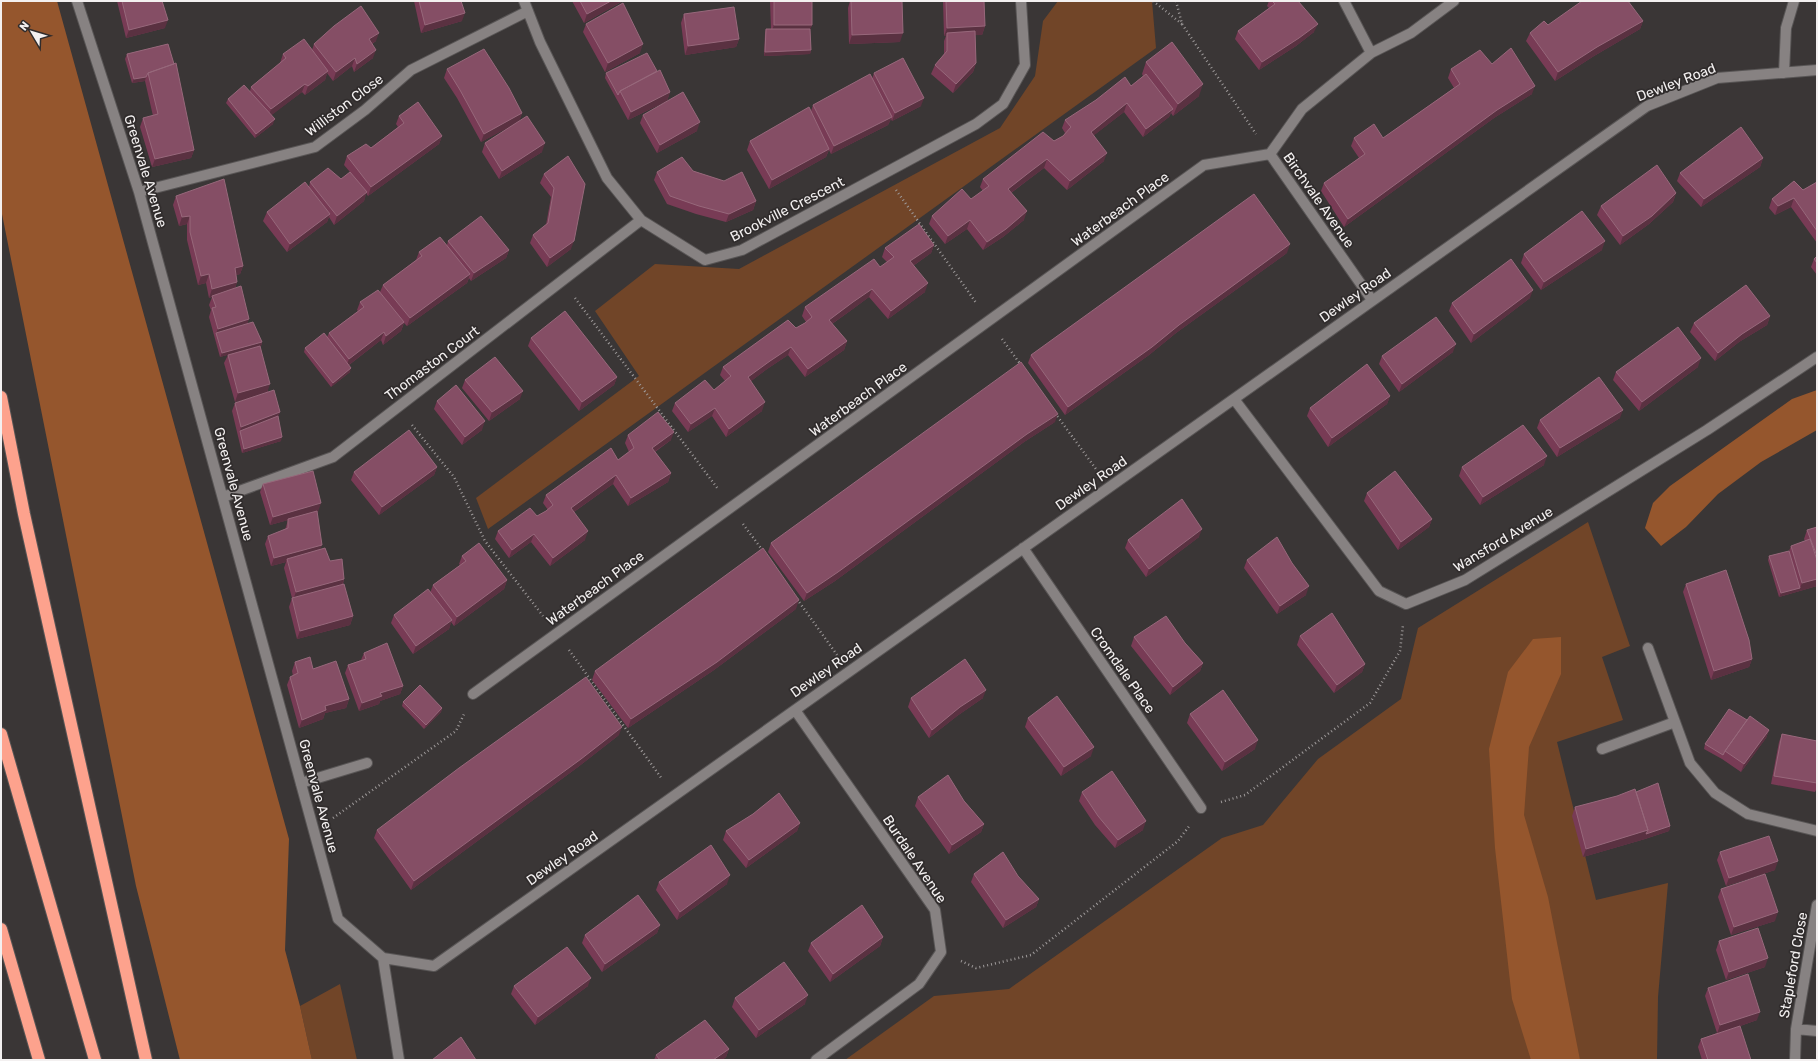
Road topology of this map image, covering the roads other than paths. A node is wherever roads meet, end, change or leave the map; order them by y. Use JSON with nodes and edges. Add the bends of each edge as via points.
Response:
{"nodes":[{"id":1,"x":77,"y":1,"type":"edge"},
{"id":2,"x":524,"y":1,"type":"edge"},
{"id":3,"x":1021,"y":1,"type":"edge"},
{"id":4,"x":1344,"y":1,"type":"edge"},
{"id":5,"x":1454,"y":1,"type":"edge"},
{"id":6,"x":1794,"y":1,"type":"edge"},
{"id":7,"x":528,"y":11,"type":"junction"},
{"id":8,"x":1371,"y":53,"type":"junction"},
{"id":9,"x":1817,"y":70,"type":"edge"},
{"id":10,"x":1784,"y":73,"type":"junction"},
{"id":11,"x":1270,"y":154,"type":"junction"},
{"id":12,"x":139,"y":192,"type":"junction"},
{"id":13,"x":641,"y":220,"type":"junction"},
{"id":14,"x":1372,"y":300,"type":"junction"},
{"id":15,"x":1817,"y":357,"type":"edge"},
{"id":16,"x":1,"y":397,"type":"edge"},
{"id":17,"x":1234,"y":399,"type":"junction"},
{"id":18,"x":223,"y":497,"type":"junction"},
{"id":19,"x":1023,"y":548,"type":"junction"},
{"id":20,"x":1648,"y":648,"type":"dead end"},
{"id":21,"x":473,"y":694,"type":"road end"},
{"id":22,"x":795,"y":710,"type":"junction"},
{"id":23,"x":1675,"y":722,"type":"junction"},
{"id":24,"x":1,"y":734,"type":"edge"},
{"id":25,"x":1602,"y":749,"type":"dead end"},
{"id":26,"x":367,"y":763,"type":"dead end"},
{"id":27,"x":301,"y":783,"type":"junction"},
{"id":28,"x":1201,"y":808,"type":"dead end"},
{"id":29,"x":1817,"y":831,"type":"edge"},
{"id":30,"x":1817,"y":905,"type":"edge"},
{"id":31,"x":1,"y":929,"type":"edge"},
{"id":32,"x":382,"y":958,"type":"junction"},
{"id":33,"x":1796,"y":1029,"type":"junction"},
{"id":34,"x":1817,"y":1031,"type":"edge"},
{"id":35,"x":39,"y":1060,"type":"edge"},
{"id":36,"x":95,"y":1060,"type":"edge"},
{"id":37,"x":146,"y":1060,"type":"edge"},
{"id":38,"x":399,"y":1060,"type":"edge"},
{"id":39,"x":816,"y":1060,"type":"edge"},
{"id":40,"x":1794,"y":1060,"type":"edge"}],
"edges":[{"from":1,"to":12,"type":"street","name":"Greenvale Avenue"},
{"from":2,"to":7,"type":"street","name":"Brookville Crescent"},
{"from":3,"to":13,"type":"street","name":"Brookville Crescent","via":[[1025,65],[1003,104],[976,124],[742,250],[705,260]]},
{"from":4,"to":8,"type":"street"},
{"from":5,"to":8,"type":"street","name":"Birchvale Avenue","via":[[1410,33]]},
{"from":6,"to":10,"type":"street","via":[[1786,28]]},
{"from":7,"to":12,"type":"street","name":"Williston Close","via":[[411,70],[365,110],[315,147]]},
{"from":7,"to":13,"type":"street","name":"Brookville Crescent","via":[[540,42],[607,178]]},
{"from":8,"to":11,"type":"street","name":"Birchvale Avenue","via":[[1302,109]]},
{"from":9,"to":10,"type":"street","name":"Dewley Road"},
{"from":10,"to":14,"type":"street","name":"Dewley Road","via":[[1717,78],[1647,106]]},
{"from":11,"to":14,"type":"street","name":"Birchvale Avenue"},
{"from":11,"to":21,"type":"street","name":"Waterbeach Place","via":[[1204,165]]},
{"from":12,"to":18,"type":"street","name":"Greenvale Avenue"},
{"from":13,"to":18,"type":"street","name":"Thomaston Court","via":[[333,456]]},
{"from":14,"to":17,"type":"street","name":"Dewley Road"},
{"from":15,"to":17,"type":"street","name":"Wansford Avenue","via":[[1707,430],[1465,580],[1406,604],[1379,591]]},
{"from":16,"to":37,"type":"highway","via":[[31,545]]},
{"from":17,"to":19,"type":"street","name":"Dewley Road"},
{"from":18,"to":27,"type":"street","name":"Greenvale Avenue"},
{"from":19,"to":22,"type":"street","name":"Dewley Road"},
{"from":19,"to":28,"type":"street","name":"Cromdale Place"},
{"from":20,"to":23,"type":"street"},
{"from":22,"to":32,"type":"street","name":"Dewley Road","via":[[434,966]]},
{"from":22,"to":39,"type":"street","name":"Burdale Avenue","via":[[935,910],[941,952],[919,984]]},
{"from":23,"to":25,"type":"street"},
{"from":23,"to":29,"type":"street","via":[[1690,763],[1715,793],[1748,814]]},
{"from":24,"to":36,"type":"highway"},
{"from":26,"to":27,"type":"street"},
{"from":27,"to":32,"type":"street","name":"Greenvale Avenue","via":[[338,920]]},
{"from":30,"to":33,"type":"street","name":"Stapleford Close"},
{"from":31,"to":35,"type":"highway"},
{"from":32,"to":38,"type":"street"},
{"from":33,"to":34,"type":"street","name":"Stapleford Close"},
{"from":33,"to":40,"type":"street","name":"Stapleford Close"}]}
